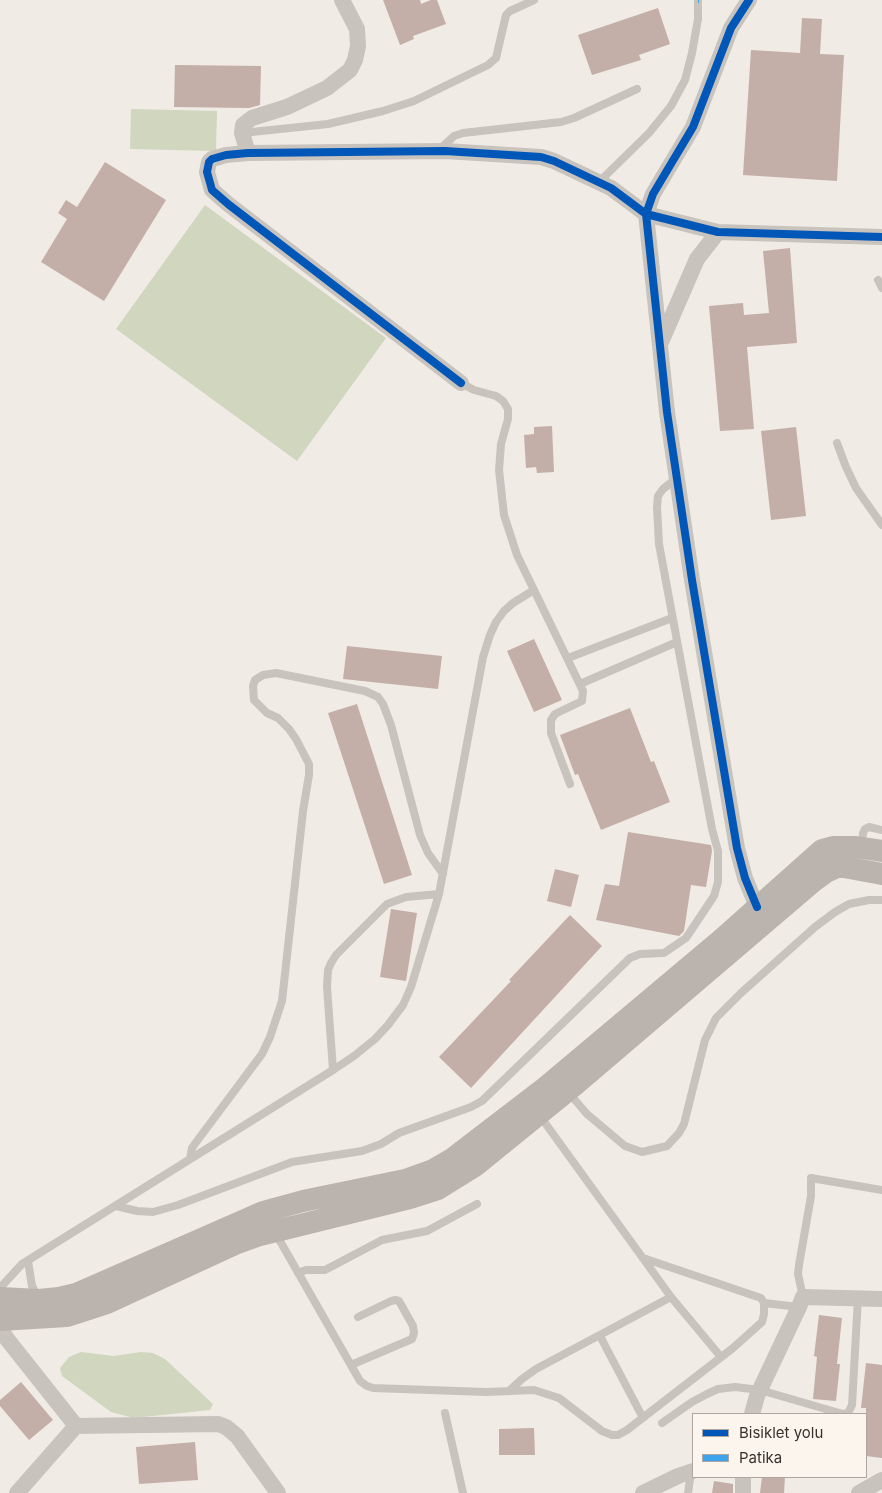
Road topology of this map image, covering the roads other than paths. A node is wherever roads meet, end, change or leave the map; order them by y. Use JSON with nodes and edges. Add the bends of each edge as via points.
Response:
{"nodes":[{"id":1,"x":342,"y":0,"type":"edge"},
{"id":2,"x":534,"y":0,"type":"edge"},
{"id":3,"x":698,"y":0,"type":"edge"},
{"id":4,"x":748,"y":0,"type":"edge"},
{"id":5,"x":637,"y":89,"type":"dead end"},
{"id":6,"x":242,"y":133,"type":"junction"},
{"id":7,"x":438,"y":151,"type":"junction"},
{"id":8,"x":248,"y":153,"type":"junction"},
{"id":9,"x":599,"y":182,"type":"junction"},
{"id":10,"x":646,"y":214,"type":"junction"},
{"id":11,"x":718,"y":232,"type":"junction"},
{"id":12,"x":882,"y":237,"type":"edge"},
{"id":13,"x":878,"y":280,"type":"dead end"},
{"id":14,"x":882,"y":288,"type":"edge"},
{"id":15,"x":661,"y":342,"type":"junction"},
{"id":16,"x":461,"y":383,"type":"joint"},
{"id":17,"x":837,"y":443,"type":"dead end"},
{"id":18,"x":677,"y":478,"type":"junction"},
{"id":19,"x":882,"y":524,"type":"edge"},
{"id":20,"x":534,"y":590,"type":"junction"},
{"id":21,"x":672,"y":618,"type":"junction"},
{"id":22,"x":677,"y":642,"type":"junction"},
{"id":23,"x":568,"y":658,"type":"junction"},
{"id":24,"x":580,"y":684,"type":"junction"},
{"id":25,"x":570,"y":784,"type":"dead end"},
{"id":26,"x":882,"y":830,"type":"edge"},
{"id":27,"x":868,"y":860,"type":"edge"},
{"id":28,"x":443,"y":874,"type":"junction"},
{"id":29,"x":439,"y":894,"type":"junction"},
{"id":30,"x":882,"y":900,"type":"edge"},
{"id":31,"x":757,"y":907,"type":"junction"},
{"id":32,"x":333,"y":1070,"type":"junction"},
{"id":33,"x":562,"y":1084,"type":"junction"},
{"id":34,"x":534,"y":1107,"type":"junction"},
{"id":35,"x":190,"y":1159,"type":"junction"},
{"id":36,"x":882,"y":1190,"type":"edge"},
{"id":37,"x":477,"y":1204,"type":"dead end"},
{"id":38,"x":116,"y":1206,"type":"junction"},
{"id":39,"x":275,"y":1231,"type":"junction"},
{"id":40,"x":643,"y":1258,"type":"junction"},
{"id":41,"x":28,"y":1261,"type":"junction"},
{"id":42,"x":298,"y":1273,"type":"junction"},
{"id":43,"x":0,"y":1288,"type":"edge"},
{"id":44,"x":671,"y":1297,"type":"junction"},
{"id":45,"x":0,"y":1298,"type":"edge"},
{"id":46,"x":858,"y":1298,"type":"junction"},
{"id":47,"x":882,"y":1299,"type":"edge"},
{"id":48,"x":39,"y":1300,"type":"junction"},
{"id":49,"x":801,"y":1302,"type":"junction"},
{"id":50,"x":764,"y":1303,"type":"junction"},
{"id":51,"x":358,"y":1317,"type":"dead end"},
{"id":52,"x":0,"y":1320,"type":"edge"},
{"id":53,"x":0,"y":1327,"type":"edge"},
{"id":54,"x":600,"y":1336,"type":"junction"},
{"id":55,"x":721,"y":1357,"type":"junction"},
{"id":56,"x":351,"y":1365,"type":"junction"},
{"id":57,"x":760,"y":1390,"type":"junction"},
{"id":58,"x":509,"y":1391,"type":"junction"},
{"id":59,"x":445,"y":1412,"type":"dead end"},
{"id":60,"x":828,"y":1412,"type":"edge"},
{"id":61,"x":752,"y":1413,"type":"edge"},
{"id":62,"x":848,"y":1413,"type":"edge"},
{"id":63,"x":643,"y":1418,"type":"junction"},
{"id":64,"x":662,"y":1423,"type":"dead end"},
{"id":65,"x":76,"y":1426,"type":"junction"},
{"id":66,"x":692,"y":1471,"type":"edge"},
{"id":67,"x":744,"y":1478,"type":"edge"},
{"id":68,"x":882,"y":1480,"type":"edge"},
{"id":69,"x":17,"y":1493,"type":"edge"},
{"id":70,"x":278,"y":1493,"type":"edge"},
{"id":71,"x":463,"y":1493,"type":"edge"},
{"id":72,"x":643,"y":1493,"type":"edge"},
{"id":73,"x":688,"y":1493,"type":"edge"},
{"id":74,"x":743,"y":1493,"type":"edge"},
{"id":75,"x":859,"y":1493,"type":"edge"}],
"edges":[{"from":1,"to":6,"type":"street","via":[[357,29],[358,46],[350,70],[327,88],[287,107],[252,118],[243,125]]},
{"from":2,"to":6,"type":"lane","via":[[510,10],[496,58],[488,65],[414,101],[328,124]]},
{"from":3,"to":9,"type":"lane","via":[[692,53],[684,80],[671,106],[649,133]]},
{"from":4,"to":10,"type":"street","via":[[730,28],[693,127],[653,194]]},
{"from":5,"to":7,"type":"lane","via":[[561,122],[462,133]]},
{"from":6,"to":8,"type":"street"},
{"from":7,"to":8,"type":"street"},
{"from":7,"to":9,"type":"street","via":[[540,157]]},
{"from":8,"to":16,"type":"street","via":[[226,155],[209,162],[207,172],[212,190]]},
{"from":9,"to":10,"type":"street"},
{"from":10,"to":11,"type":"street"},
{"from":10,"to":15,"type":"street"},
{"from":11,"to":12,"type":"street"},
{"from":11,"to":15,"type":"street","via":[[697,259]]},
{"from":13,"to":14,"type":"lane"},
{"from":15,"to":18,"type":"street"},
{"from":16,"to":20,"type":"lane","via":[[496,396],[508,409],[501,444],[500,490],[517,556]]},
{"from":17,"to":19,"type":"lane","via":[[856,488]]},
{"from":18,"to":21,"type":"lane","via":[[658,496],[657,507],[659,544]]},
{"from":18,"to":31,"type":"street","via":[[736,840],[745,878]]},
{"from":20,"to":23,"type":"lane"},
{"from":20,"to":28,"type":"lane","via":[[513,603],[496,622],[483,657]]},
{"from":21,"to":22,"type":"lane"},
{"from":21,"to":23,"type":"lane"},
{"from":22,"to":24,"type":"lane"},
{"from":22,"to":38,"type":"lane","via":[[718,851],[718,882],[714,896],[686,938],[664,953],[640,954],[630,958],[482,1101],[471,1107],[399,1133],[362,1151],[292,1162],[153,1212],[137,1212]]},
{"from":23,"to":24,"type":"lane"},
{"from":24,"to":25,"type":"lane","via":[[584,696],[582,701],[555,714],[550,726]]},
{"from":26,"to":27,"type":"lane","via":[[869,827],[863,833]]},
{"from":27,"to":31,"type":"main road","via":[[833,847],[822,850]]},
{"from":27,"to":33,"type":"main road","via":[[826,872],[815,880]]},
{"from":28,"to":29,"type":"lane"},
{"from":28,"to":35,"type":"lane","via":[[420,835],[391,725],[378,697],[365,691],[276,673],[255,680],[254,700],[289,729],[309,764],[282,1001],[262,1054],[192,1148]]},
{"from":29,"to":32,"type":"lane","via":[[417,971],[403,1005],[375,1039]]},
{"from":29,"to":32,"type":"lane","via":[[406,897],[387,904],[331,963],[327,980]]},
{"from":30,"to":33,"type":"lane","via":[[849,904],[815,926],[716,1018],[705,1040],[684,1124],[667,1146],[642,1152],[625,1146],[587,1114]]},
{"from":31,"to":33,"type":"main road"},
{"from":32,"to":35,"type":"lane"},
{"from":33,"to":34,"type":"main road"},
{"from":34,"to":39,"type":"main road","via":[[475,1166],[438,1189]]},
{"from":34,"to":40,"type":"lane"},
{"from":34,"to":48,"type":"main road","via":[[433,1170],[405,1180],[263,1212],[92,1288]]},
{"from":35,"to":38,"type":"lane"},
{"from":36,"to":49,"type":"lane","via":[[811,1178],[811,1196],[798,1265]]},
{"from":37,"to":42,"type":"lane","via":[[427,1231],[382,1240],[325,1270]]},
{"from":38,"to":41,"type":"lane"},
{"from":39,"to":42,"type":"lane"},
{"from":39,"to":52,"type":"main road","via":[[235,1244],[115,1300],[67,1316]]},
{"from":40,"to":44,"type":"lane"},
{"from":40,"to":50,"type":"lane","via":[[750,1293]]},
{"from":41,"to":43,"type":"lane"},
{"from":41,"to":48,"type":"lane","via":[[32,1286]]},
{"from":42,"to":56,"type":"lane"},
{"from":44,"to":54,"type":"lane"},
{"from":44,"to":55,"type":"lane"},
{"from":45,"to":48,"type":"main road"},
{"from":46,"to":47,"type":"street"},
{"from":46,"to":49,"type":"street"},
{"from":46,"to":62,"type":"lane","via":[[852,1405]]},
{"from":49,"to":50,"type":"lane"},
{"from":49,"to":57,"type":"street"},
{"from":50,"to":55,"type":"lane","via":[[762,1322]]},
{"from":51,"to":56,"type":"lane","via":[[396,1300],[414,1333],[412,1339]]},
{"from":53,"to":65,"type":"street","via":[[6,1339]]},
{"from":54,"to":58,"type":"lane","via":[[529,1374]]},
{"from":54,"to":63,"type":"lane"},
{"from":55,"to":63,"type":"lane"},
{"from":56,"to":58,"type":"lane","via":[[360,1381],[373,1388]]},
{"from":57,"to":60,"type":"lane"},
{"from":57,"to":61,"type":"street"},
{"from":57,"to":64,"type":"lane","via":[[718,1389]]},
{"from":58,"to":63,"type":"lane","via":[[534,1390],[550,1394],[607,1434],[618,1435]]},
{"from":59,"to":71,"type":"lane"},
{"from":65,"to":69,"type":"street"},
{"from":65,"to":70,"type":"street","via":[[218,1424],[237,1436]]},
{"from":66,"to":72,"type":"street"},
{"from":66,"to":73,"type":"lane"},
{"from":67,"to":74,"type":"street"},
{"from":68,"to":75,"type":"street"}]}
